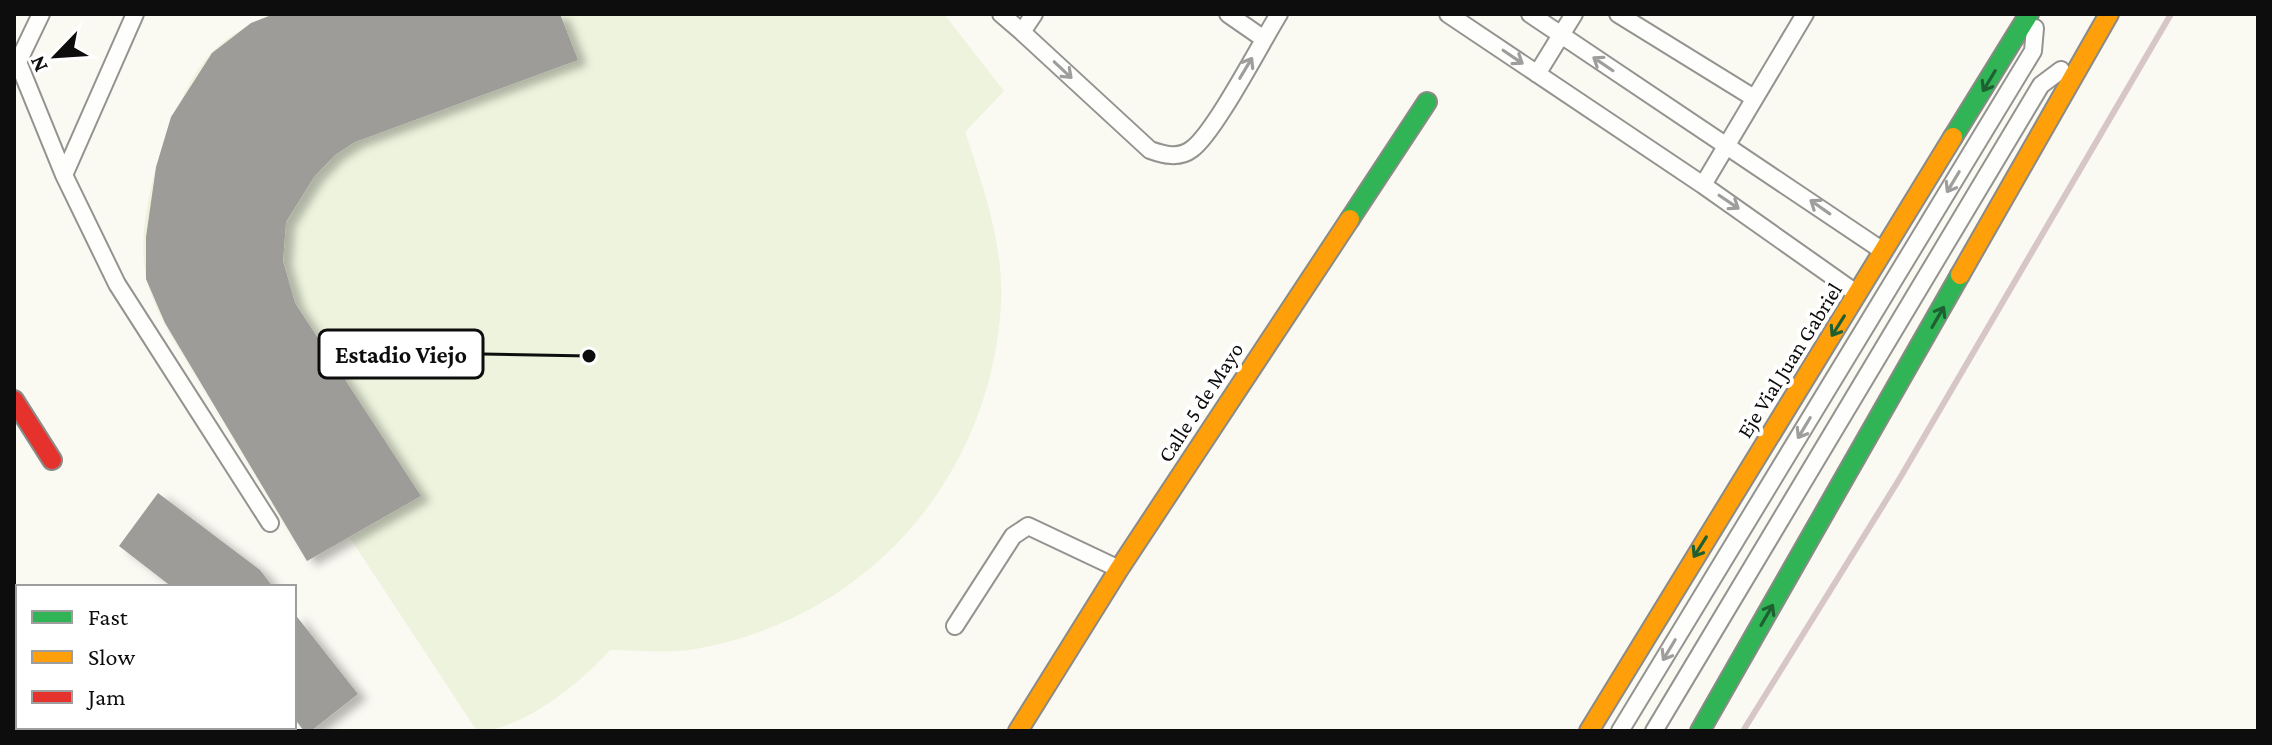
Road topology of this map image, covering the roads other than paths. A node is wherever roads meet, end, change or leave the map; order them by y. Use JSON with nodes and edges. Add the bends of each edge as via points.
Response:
{"nodes":[{"id":1,"x":41,"y":14,"type":"edge"},
{"id":2,"x":135,"y":14,"type":"edge"},
{"id":3,"x":1001,"y":14,"type":"edge"},
{"id":4,"x":1034,"y":14,"type":"edge"},
{"id":5,"x":1228,"y":14,"type":"edge"},
{"id":6,"x":1279,"y":14,"type":"edge"},
{"id":7,"x":1448,"y":14,"type":"edge"},
{"id":8,"x":1530,"y":14,"type":"edge"},
{"id":9,"x":1574,"y":14,"type":"edge"},
{"id":10,"x":1618,"y":14,"type":"edge"},
{"id":11,"x":1805,"y":14,"type":"edge"},
{"id":12,"x":2029,"y":14,"type":"edge"},
{"id":13,"x":2036,"y":14,"type":"edge"},
{"id":14,"x":2109,"y":14,"type":"edge"},
{"id":15,"x":1022,"y":32,"type":"junction"},
{"id":16,"x":1562,"y":36,"type":"junction"},
{"id":17,"x":1264,"y":39,"type":"junction"},
{"id":18,"x":2089,"y":50,"type":"junction"},
{"id":19,"x":16,"y":60,"type":"edge"},
{"id":20,"x":1537,"y":74,"type":"junction"},
{"id":21,"x":1754,"y":98,"type":"junction"},
{"id":22,"x":1427,"y":102,"type":"dead end"},
{"id":23,"x":1726,"y":146,"type":"junction"},
{"id":24,"x":64,"y":175,"type":"junction"},
{"id":25,"x":1703,"y":185,"type":"junction"},
{"id":26,"x":1884,"y":252,"type":"junction"},
{"id":27,"x":1858,"y":294,"type":"junction"},
{"id":28,"x":14,"y":400,"type":"edge"},
{"id":29,"x":52,"y":460,"type":"dead end"},
{"id":30,"x":270,"y":523,"type":"dead end"},
{"id":31,"x":1119,"y":569,"type":"junction"},
{"id":32,"x":955,"y":626,"type":"dead end"},
{"id":33,"x":1018,"y":731,"type":"edge"},
{"id":34,"x":1589,"y":731,"type":"edge"},
{"id":35,"x":1620,"y":731,"type":"edge"},
{"id":36,"x":1654,"y":731,"type":"edge"},
{"id":37,"x":1700,"y":731,"type":"edge"}],
"edges":[{"from":1,"to":19,"type":"lane"},
{"from":2,"to":24,"type":"lane"},
{"from":3,"to":15,"type":"lane"},
{"from":4,"to":15,"type":"lane"},
{"from":5,"to":17,"type":"lane"},
{"from":6,"to":17,"type":"lane"},
{"from":7,"to":20,"type":"lane","one_way":true},
{"from":8,"to":16,"type":"lane"},
{"from":9,"to":16,"type":"lane"},
{"from":10,"to":21,"type":"lane"},
{"from":11,"to":21,"type":"lane"},
{"from":12,"to":26,"type":"main road","name":"Eje Vial Juan Gabriel","one_way":true},
{"from":13,"to":35,"type":"lane","one_way":true,"via":[[2033,51]]},
{"from":14,"to":18,"type":"main road"},
{"from":15,"to":17,"type":"lane","one_way":true,"via":[[1150,150],[1166,155],[1193,149]]},
{"from":16,"to":20,"type":"lane"},
{"from":23,"to":16,"type":"lane","one_way":true},
{"from":18,"to":36,"type":"lane","via":[[2041,85]]},
{"from":37,"to":18,"type":"main road","one_way":true},
{"from":19,"to":24,"type":"lane"},
{"from":20,"to":25,"type":"lane"},
{"from":21,"to":23,"type":"lane"},
{"from":22,"to":31,"type":"main road","name":"Calle 5 de Mayo"},
{"from":23,"to":25,"type":"lane"},
{"from":26,"to":23,"type":"lane","one_way":true},
{"from":24,"to":30,"type":"lane","via":[[117,284]]},
{"from":25,"to":27,"type":"lane","one_way":true},
{"from":26,"to":27,"type":"main road","name":"Eje Vial Juan Gabriel"},
{"from":27,"to":34,"type":"main road","name":"Eje Vial Juan Gabriel","one_way":true},
{"from":28,"to":29,"type":"main road"},
{"from":31,"to":32,"type":"lane","via":[[1028,526],[1013,536]]},
{"from":31,"to":33,"type":"main road","name":"Calle 5 de Mayo"}]}
